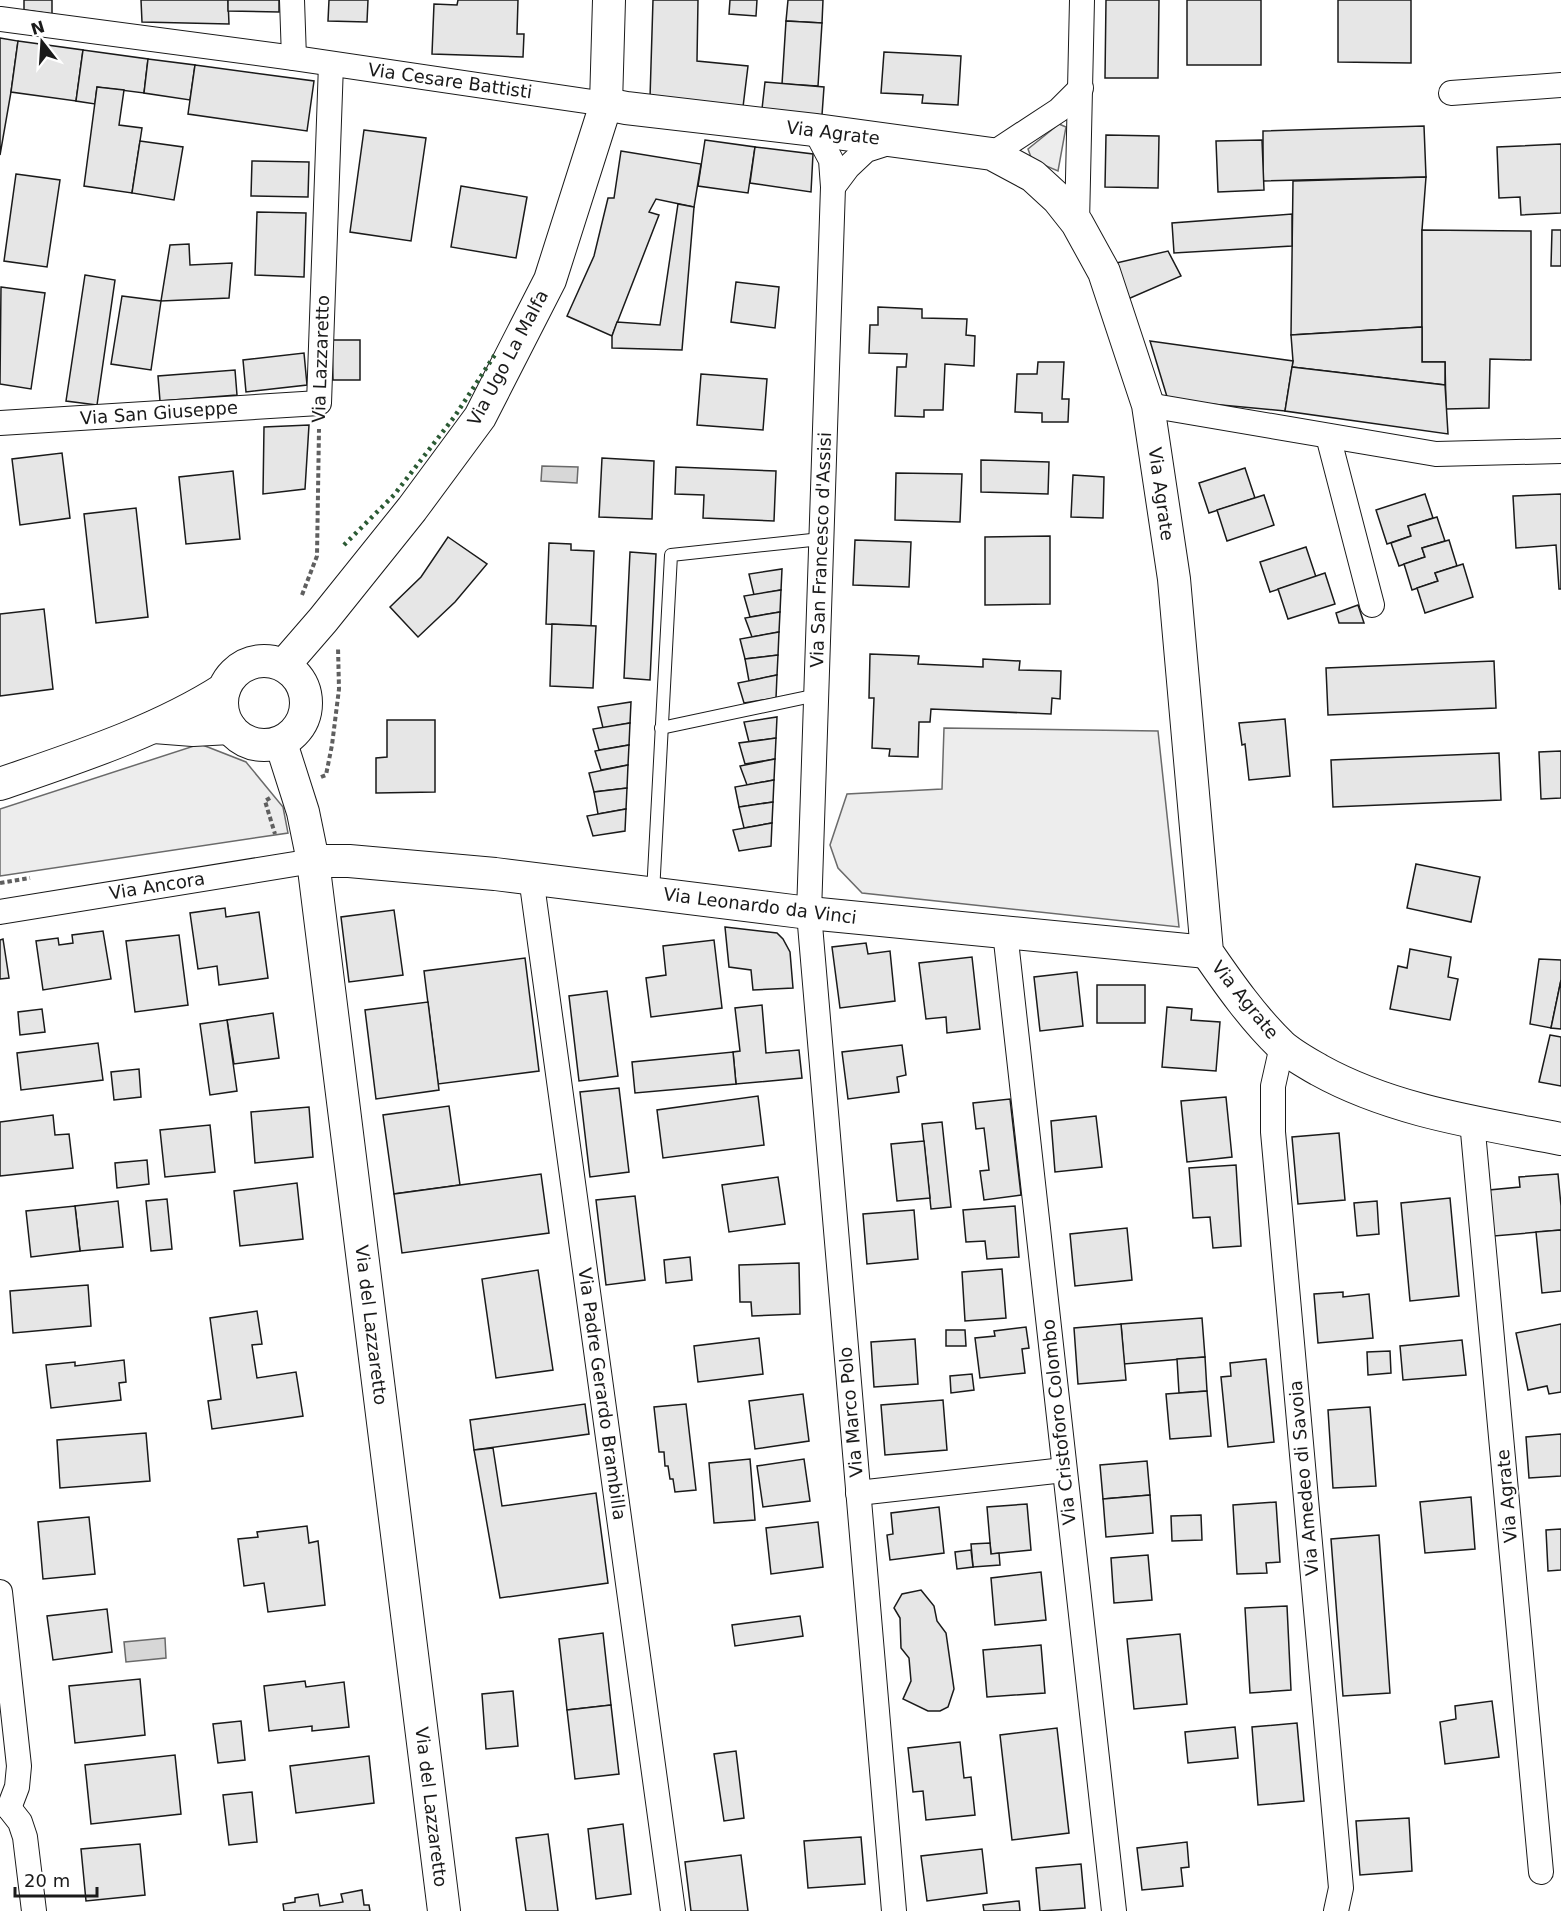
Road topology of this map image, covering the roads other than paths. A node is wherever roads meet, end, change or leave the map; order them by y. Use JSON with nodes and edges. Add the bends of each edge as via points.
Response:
{"nodes":[{"id":1,"x":292,"y":0,"type":"edge"},
{"id":2,"x":609,"y":0,"type":"edge"},
{"id":3,"x":1082,"y":0,"type":"edge"},
{"id":4,"x":7,"y":13,"type":"edge"},
{"id":5,"x":294,"y":58,"type":"junction"},
{"id":6,"x":331,"y":64,"type":"junction"},
{"id":7,"x":1561,"y":85,"type":"edge"},
{"id":8,"x":1081,"y":88,"type":"junction"},
{"id":9,"x":1451,"y":93,"type":"dead end"},
{"id":10,"x":606,"y":104,"type":"junction"},
{"id":11,"x":815,"y":130,"type":"junction"},
{"id":12,"x":895,"y":141,"type":"junction"},
{"id":13,"x":992,"y":154,"type":"junction"},
{"id":14,"x":833,"y":187,"type":"junction"},
{"id":15,"x":1077,"y":223,"type":"junction"},
{"id":16,"x":319,"y":403,"type":"joint"},
{"id":17,"x":1148,"y":405,"type":"junction"},
{"id":18,"x":0,"y":423,"type":"edge"},
{"id":19,"x":1328,"y":436,"type":"junction"},
{"id":20,"x":1561,"y":451,"type":"edge"},
{"id":21,"x":821,"y":539,"type":"junction"},
{"id":22,"x":1371,"y":605,"type":"dead end"},
{"id":23,"x":284,"y":665,"type":"junction"},
{"id":24,"x":224,"y":689,"type":"junction"},
{"id":25,"x":817,"y":695,"type":"junction"},
{"id":26,"x":150,"y":727,"type":"junction"},
{"id":27,"x":230,"y":728,"type":"junction"},
{"id":28,"x":661,"y":728,"type":"junction"},
{"id":29,"x":281,"y":743,"type":"junction"},
{"id":30,"x":0,"y":784,"type":"edge"},
{"id":31,"x":313,"y":861,"type":"junction"},
{"id":32,"x":531,"y":877,"type":"junction"},
{"id":33,"x":653,"y":893,"type":"junction"},
{"id":34,"x":0,"y":912,"type":"edge"},
{"id":35,"x":809,"y":913,"type":"junction"},
{"id":36,"x":1005,"y":933,"type":"junction"},
{"id":37,"x":1207,"y":952,"type":"junction"},
{"id":38,"x":1282,"y":1046,"type":"junction"},
{"id":39,"x":1472,"y":1121,"type":"junction"},
{"id":40,"x":1561,"y":1139,"type":"edge"},
{"id":41,"x":1064,"y":1470,"type":"junction"},
{"id":42,"x":858,"y":1493,"type":"junction"},
{"id":43,"x":0,"y":1592,"type":"edge"},
{"id":44,"x":5,"y":1809,"type":"edge"},
{"id":45,"x":1541,"y":1872,"type":"dead end"},
{"id":46,"x":34,"y":1911,"type":"edge"},
{"id":47,"x":444,"y":1911,"type":"edge"},
{"id":48,"x":673,"y":1911,"type":"edge"},
{"id":49,"x":894,"y":1911,"type":"edge"},
{"id":50,"x":1114,"y":1911,"type":"edge"},
{"id":51,"x":1336,"y":1911,"type":"edge"}],
"edges":[{"from":1,"to":5,"type":"street"},
{"from":2,"to":10,"type":"street","name":"Via Ugo La Malfa"},
{"from":3,"to":8,"type":"street"},
{"from":4,"to":5,"type":"street","name":"Via Cesare Battisti"},
{"from":5,"to":6,"type":"street","name":"Via Cesare Battisti"},
{"from":6,"to":10,"type":"street","name":"Via Cesare Battisti"},
{"from":6,"to":16,"type":"street","name":"Via Lazzaretto"},
{"from":7,"to":9,"type":"street"},
{"from":8,"to":13,"type":"street","via":[[1059,110]]},
{"from":8,"to":15,"type":"street"},
{"from":10,"to":11,"type":"street","name":"Via Agrate"},
{"from":10,"to":23,"type":"street","name":"Via Ugo La Malfa","via":[[550,280],[480,417],[412,509]]},
{"from":11,"to":12,"type":"street","name":"Via Agrate"},
{"from":11,"to":14,"type":"street","name":"Via San Francesco d'Assisi","via":[[831,160]]},
{"from":12,"to":13,"type":"street","name":"Via Agrate"},
{"from":12,"to":14,"type":"street","via":[[866,150]]},
{"from":13,"to":15,"type":"street","name":"Via Agrate","via":[[1033,176]]},
{"from":14,"to":21,"type":"street","name":"Via San Francesco d'Assisi"},
{"from":15,"to":17,"type":"street","name":"Via Agrate","via":[[1104,272]]},
{"from":16,"to":18,"type":"street","name":"Via San Giuseppe"},
{"from":17,"to":19,"type":"street"},
{"from":17,"to":37,"type":"street","name":"Via Agrate","via":[[1174,579]]},
{"from":19,"to":20,"type":"street","via":[[1436,454]]},
{"from":19,"to":22,"type":"street"},
{"from":21,"to":25,"type":"street","name":"Via San Francesco d'Assisi"},
{"from":21,"to":28,"type":"lane","via":[[670,555]]},
{"from":23,"to":24,"type":"street","via":[[270,661],[242,667]]},
{"from":23,"to":29,"type":"street","via":[[303,685],[307,698],[301,724]]},
{"from":24,"to":26,"type":"street"},
{"from":24,"to":27,"type":"street","via":[[221,703]]},
{"from":25,"to":28,"type":"lane"},
{"from":25,"to":35,"type":"street","name":"Via San Francesco d'Assisi"},
{"from":26,"to":27,"type":"street"},
{"from":26,"to":30,"type":"street"},
{"from":27,"to":29,"type":"street","via":[[240,739],[253,744]]},
{"from":28,"to":33,"type":"lane"},
{"from":29,"to":31,"type":"street","name":"Via del Lazzaretto","via":[[303,812]]},
{"from":31,"to":32,"type":"street","name":"Via Leonardo da Vinci"},
{"from":31,"to":34,"type":"street","name":"Via Ancora"},
{"from":31,"to":47,"type":"street","name":"Via del Lazzaretto"},
{"from":32,"to":33,"type":"street","name":"Via Leonardo da Vinci"},
{"from":32,"to":48,"type":"street","name":"Via Padre Gerardo Brambilla"},
{"from":33,"to":35,"type":"street","name":"Via Leonardo da Vinci"},
{"from":35,"to":36,"type":"street","name":"Via Leonardo da Vinci"},
{"from":35,"to":42,"type":"street","name":"Via Marco Polo"},
{"from":36,"to":37,"type":"street","name":"Via Leonardo da Vinci"},
{"from":36,"to":41,"type":"street","name":"Via Cristoforo Colombo"},
{"from":37,"to":38,"type":"street","name":"Via Agrate"},
{"from":38,"to":39,"type":"street","name":"Via Agrate","via":[[1322,1072],[1360,1089],[1414,1108]]},
{"from":38,"to":51,"type":"street","name":"Via Amedeo di Savoia","via":[[1273,1086],[1273,1132],[1341,1888]]},
{"from":39,"to":40,"type":"street","name":"Via Agrate"},
{"from":39,"to":45,"type":"street","name":"Via Agrate"},
{"from":41,"to":42,"type":"street"},
{"from":41,"to":50,"type":"street","name":"Via Cristoforo Colombo"},
{"from":42,"to":49,"type":"street","name":"Via Marco Polo"},
{"from":43,"to":44,"type":"street","via":[[19,1766],[17,1787]]},
{"from":44,"to":46,"type":"street","via":[[20,1821],[26,1836]]}]}
